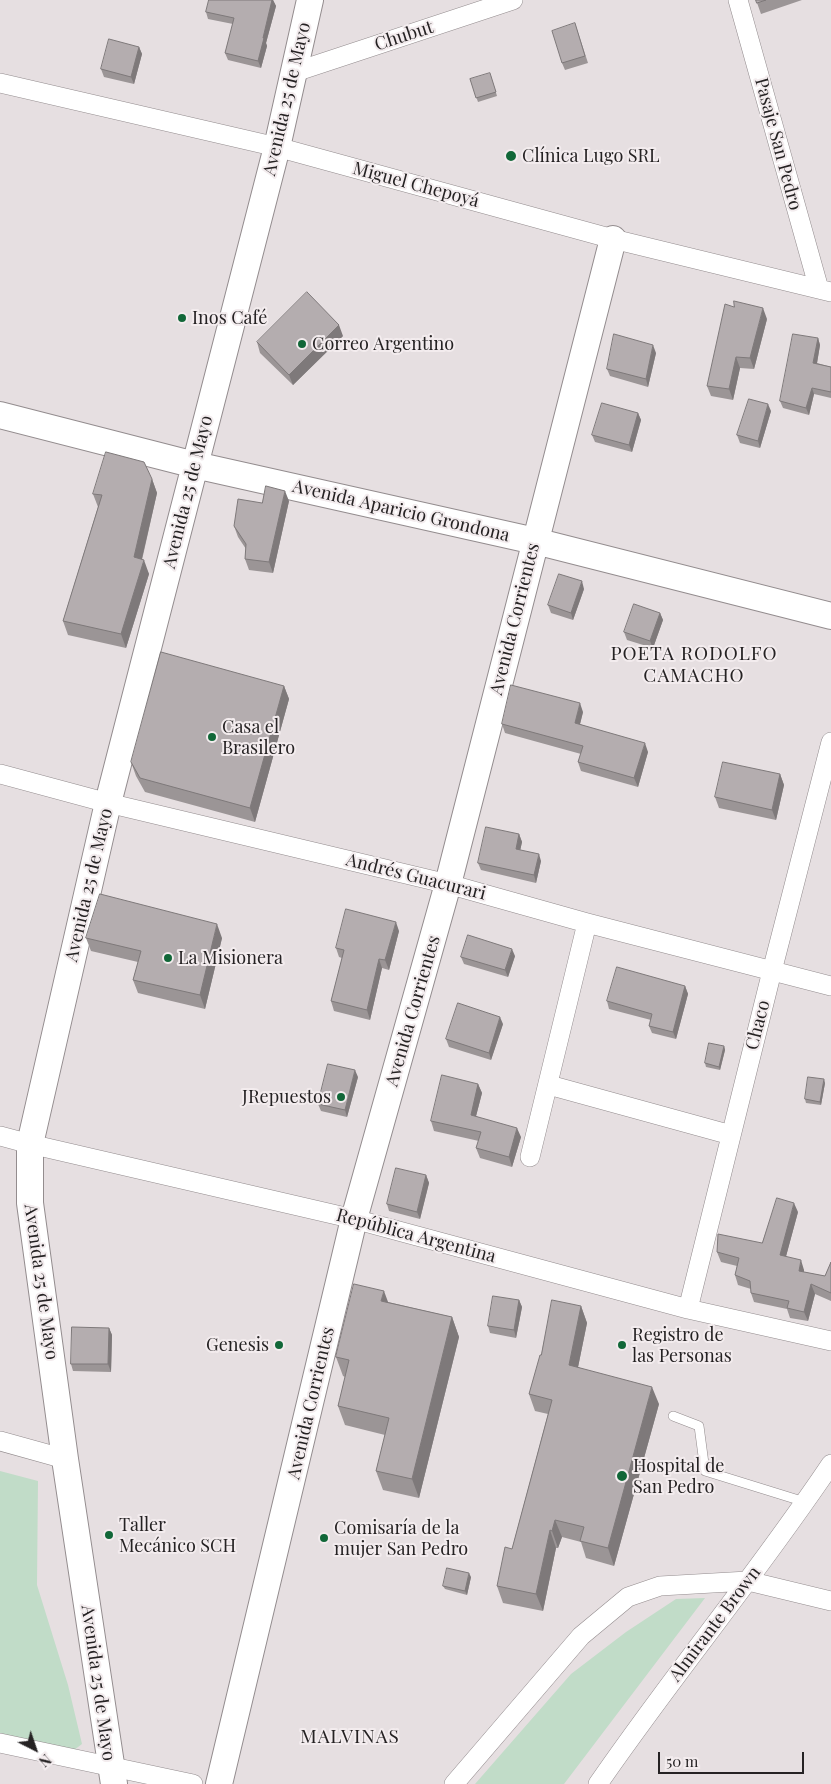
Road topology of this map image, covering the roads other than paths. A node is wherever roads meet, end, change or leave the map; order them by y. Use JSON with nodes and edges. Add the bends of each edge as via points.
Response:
{"nodes":[{"id":1,"x":310,"y":0,"type":"edge"},
{"id":2,"x":513,"y":0,"type":"edge"},
{"id":3,"x":738,"y":0,"type":"edge"},
{"id":4,"x":295,"y":72,"type":"junction"},
{"id":5,"x":0,"y":83,"type":"edge"},
{"id":6,"x":277,"y":147,"type":"junction"},
{"id":7,"x":613,"y":239,"type":"junction"},
{"id":8,"x":827,"y":289,"type":"edge"},
{"id":9,"x":0,"y":415,"type":"edge"},
{"id":10,"x":195,"y":465,"type":"junction"},
{"id":11,"x":535,"y":541,"type":"junction"},
{"id":12,"x":831,"y":616,"type":"edge"},
{"id":13,"x":831,"y":742,"type":"edge"},
{"id":14,"x":0,"y":774,"type":"edge"},
{"id":15,"x":108,"y":803,"type":"junction"},
{"id":16,"x":448,"y":884,"type":"junction"},
{"id":17,"x":587,"y":923,"type":"junction"},
{"id":18,"x":772,"y":971,"type":"junction"},
{"id":19,"x":831,"y":986,"type":"edge"},
{"id":20,"x":549,"y":1085,"type":"junction"},
{"id":21,"x":731,"y":1135,"type":"junction"},
{"id":22,"x":0,"y":1136,"type":"edge"},
{"id":23,"x":30,"y":1144,"type":"junction"},
{"id":24,"x":530,"y":1158,"type":"dead end"},
{"id":25,"x":354,"y":1219,"type":"junction"},
{"id":26,"x":688,"y":1309,"type":"junction"},
{"id":27,"x":831,"y":1341,"type":"edge"},
{"id":28,"x":673,"y":1416,"type":"dead end"},
{"id":29,"x":0,"y":1441,"type":"edge"},
{"id":30,"x":65,"y":1459,"type":"junction"},
{"id":31,"x":831,"y":1464,"type":"edge"},
{"id":32,"x":805,"y":1502,"type":"junction"},
{"id":33,"x":748,"y":1581,"type":"junction"},
{"id":34,"x":831,"y":1601,"type":"edge"},
{"id":35,"x":0,"y":1743,"type":"edge"},
{"id":36,"x":112,"y":1775,"type":"edge"},
{"id":37,"x":193,"y":1784,"type":"edge"},
{"id":38,"x":219,"y":1784,"type":"edge"},
{"id":39,"x":454,"y":1784,"type":"edge"},
{"id":40,"x":598,"y":1784,"type":"edge"}],
"edges":[{"from":1,"to":4,"type":"main road","name":"Avenida 25 de Mayo"},
{"from":2,"to":4,"type":"street","name":"Chubut"},
{"from":3,"to":8,"type":"street","name":"Pasaje San Pedro"},
{"from":4,"to":6,"type":"main road","name":"Avenida 25 de Mayo"},
{"from":5,"to":6,"type":"street","name":"Miguel Chepoyá"},
{"from":6,"to":7,"type":"street","name":"Miguel Chepoyá"},
{"from":6,"to":10,"type":"main road","name":"Avenida 25 de Mayo"},
{"from":7,"to":8,"type":"street","name":"Miguel Chepoyá"},
{"from":7,"to":11,"type":"main road","name":"Avenida Corrientes"},
{"from":9,"to":10,"type":"main road","name":"Avenida Aparicio Grondona"},
{"from":10,"to":11,"type":"main road","name":"Avenida Aparicio Grondona"},
{"from":10,"to":15,"type":"main road","name":"Avenida 25 de Mayo"},
{"from":11,"to":12,"type":"main road","name":"Avenida Aparicio Grondona"},
{"from":11,"to":16,"type":"main road","name":"Avenida Corrientes"},
{"from":13,"to":18,"type":"street","name":"Chaco"},
{"from":14,"to":15,"type":"street","name":"Andrés Guacurari"},
{"from":15,"to":16,"type":"street","name":"Andrés Guacurari"},
{"from":15,"to":23,"type":"main road","name":"Avenida 25 de Mayo"},
{"from":16,"to":17,"type":"street","name":"Andrés Guacurari"},
{"from":16,"to":25,"type":"main road","name":"Avenida Corrientes"},
{"from":17,"to":18,"type":"street","name":"Andrés Guacurari"},
{"from":17,"to":20,"type":"street"},
{"from":18,"to":19,"type":"street","name":"Andrés Guacurari"},
{"from":18,"to":21,"type":"street","name":"Chaco"},
{"from":20,"to":21,"type":"street"},
{"from":20,"to":24,"type":"street"},
{"from":21,"to":26,"type":"street","name":"Chaco"},
{"from":22,"to":23,"type":"street","name":"República Argentina"},
{"from":23,"to":25,"type":"street","name":"República Argentina"},
{"from":23,"to":30,"type":"main road","name":"Avenida 25 de Mayo","via":[[30,1203]]},
{"from":25,"to":26,"type":"street","name":"República Argentina"},
{"from":25,"to":38,"type":"main road","name":"Avenida Corrientes"},
{"from":26,"to":27,"type":"street","name":"República Argentina"},
{"from":28,"to":32,"type":"lane","via":[[700,1426],[706,1471]]},
{"from":29,"to":30,"type":"street"},
{"from":30,"to":36,"type":"main road","name":"Avenida 25 de Mayo"},
{"from":31,"to":32,"type":"street","name":"Almirante Brown"},
{"from":32,"to":33,"type":"street","name":"Almirante Brown"},
{"from":33,"to":34,"type":"street"},
{"from":33,"to":39,"type":"street","via":[[660,1586],[628,1597],[582,1636]]},
{"from":33,"to":40,"type":"street","name":"Almirante Brown"},
{"from":35,"to":36,"type":"street"},
{"from":36,"to":37,"type":"street"}]}
